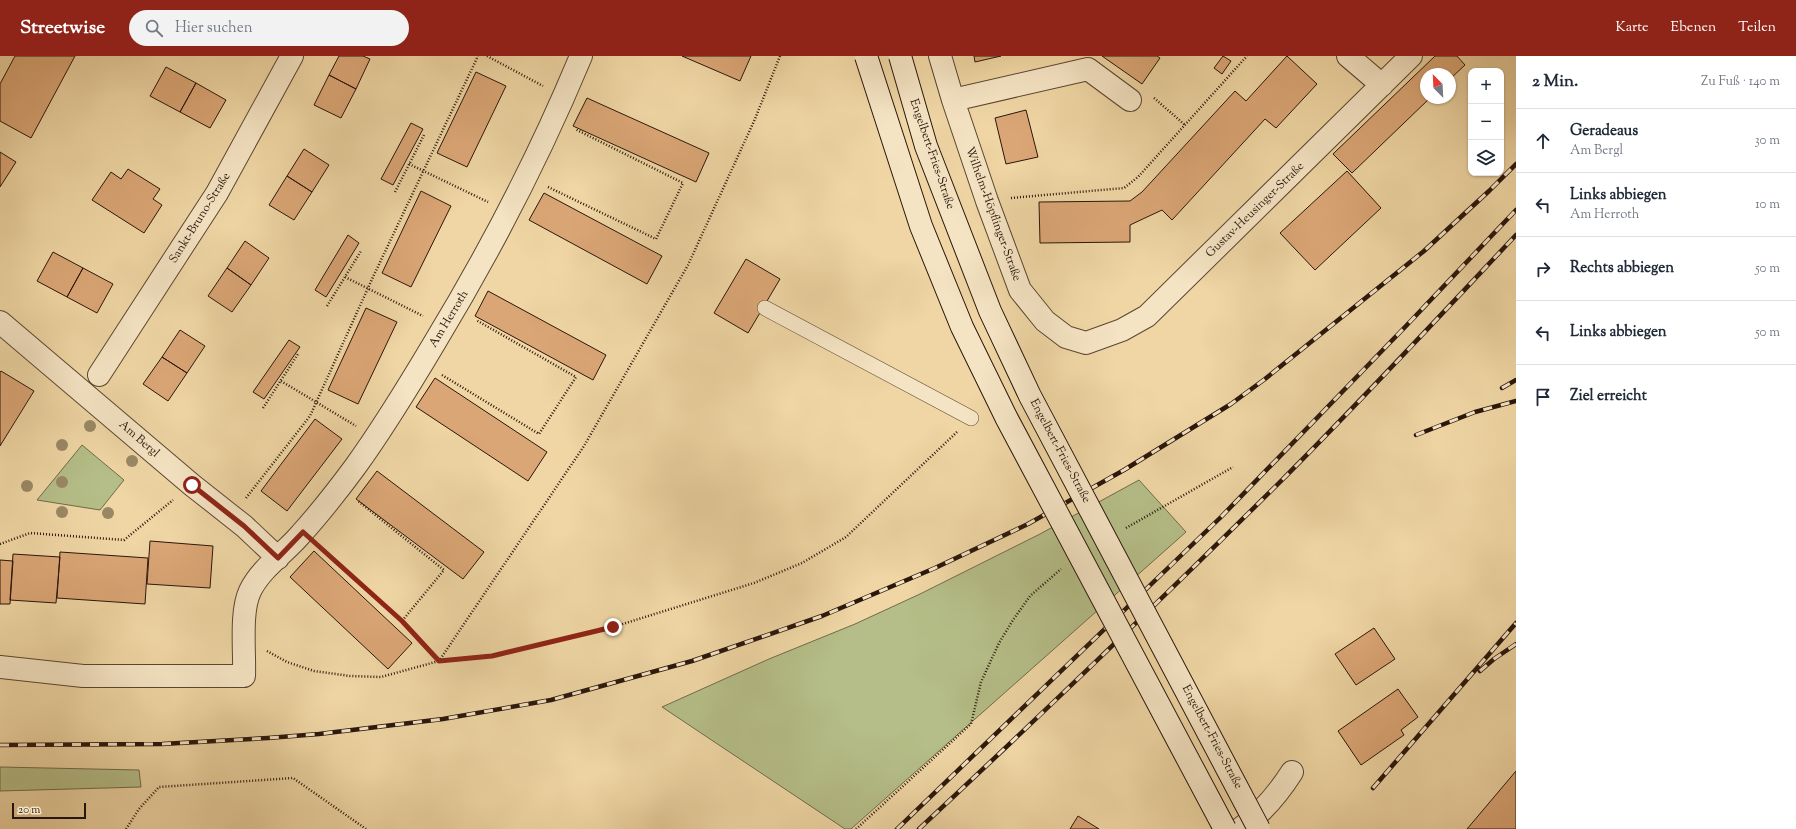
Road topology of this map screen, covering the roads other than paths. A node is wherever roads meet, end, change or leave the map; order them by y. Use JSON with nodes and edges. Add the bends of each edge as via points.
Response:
{"nodes":[{"id":1,"x":292,"y":56,"type":"edge"},
{"id":2,"x":581,"y":56,"type":"edge"},
{"id":3,"x":866,"y":56,"type":"edge"},
{"id":4,"x":900,"y":56,"type":"edge"},
{"id":5,"x":940,"y":56,"type":"edge"},
{"id":6,"x":1348,"y":56,"type":"edge"},
{"id":7,"x":1411,"y":56,"type":"edge"},
{"id":8,"x":1382,"y":85,"type":"junction"},
{"id":9,"x":953,"y":100,"type":"junction"},
{"id":10,"x":1130,"y":100,"type":"road end"},
{"id":11,"x":765,"y":308,"type":"dead end"},
{"id":12,"x":0,"y":322,"type":"edge"},
{"id":13,"x":1086,"y":343,"type":"joint"},
{"id":14,"x":99,"y":375,"type":"dead end"},
{"id":15,"x":971,"y":418,"type":"road end"},
{"id":16,"x":278,"y":558,"type":"junction"},
{"id":17,"x":0,"y":667,"type":"edge"},
{"id":18,"x":1292,"y":772,"type":"dead end"},
{"id":19,"x":1225,"y":829,"type":"edge"},
{"id":20,"x":1240,"y":829,"type":"edge"},
{"id":21,"x":1259,"y":829,"type":"edge"}],
"edges":[{"from":1,"to":14,"type":"street","name":"Sankt-Bruno-Straße","via":[[217,193]]},
{"from":2,"to":16,"type":"street","name":"Am Herroth","via":[[526,176],[456,308],[375,437],[340,486]]},
{"from":3,"to":19,"type":"street","bridge":true,"via":[[921,226],[962,327],[1006,417]]},
{"from":4,"to":21,"type":"street","name":"Engelbert-Fries-Straße","bridge":true,"via":[[926,146],[990,311],[1034,403]]},
{"from":5,"to":9,"type":"street","name":"Wilhelm-Höpflinger-Straße"},
{"from":6,"to":8,"type":"street"},
{"from":7,"to":8,"type":"street","name":"Gustav-Heusinger-Straße"},
{"from":8,"to":13,"type":"street","name":"Gustav-Heusinger-Straße","via":[[1147,316],[1122,330]]},
{"from":9,"to":10,"type":"street","via":[[1088,68]]},
{"from":9,"to":13,"type":"street","name":"Wilhelm-Höpflinger-Straße","via":[[1020,290],[1044,321],[1066,337]]},
{"from":11,"to":15,"type":"lane"},
{"from":12,"to":16,"type":"street","name":"Am Bergl","via":[[244,526]]},
{"from":16,"to":17,"type":"street","name":"Am Herroth","via":[[251,590],[245,604],[244,676],[83,676]]},
{"from":18,"to":20,"type":"street","via":[[1280,791],[1255,818]]}]}
